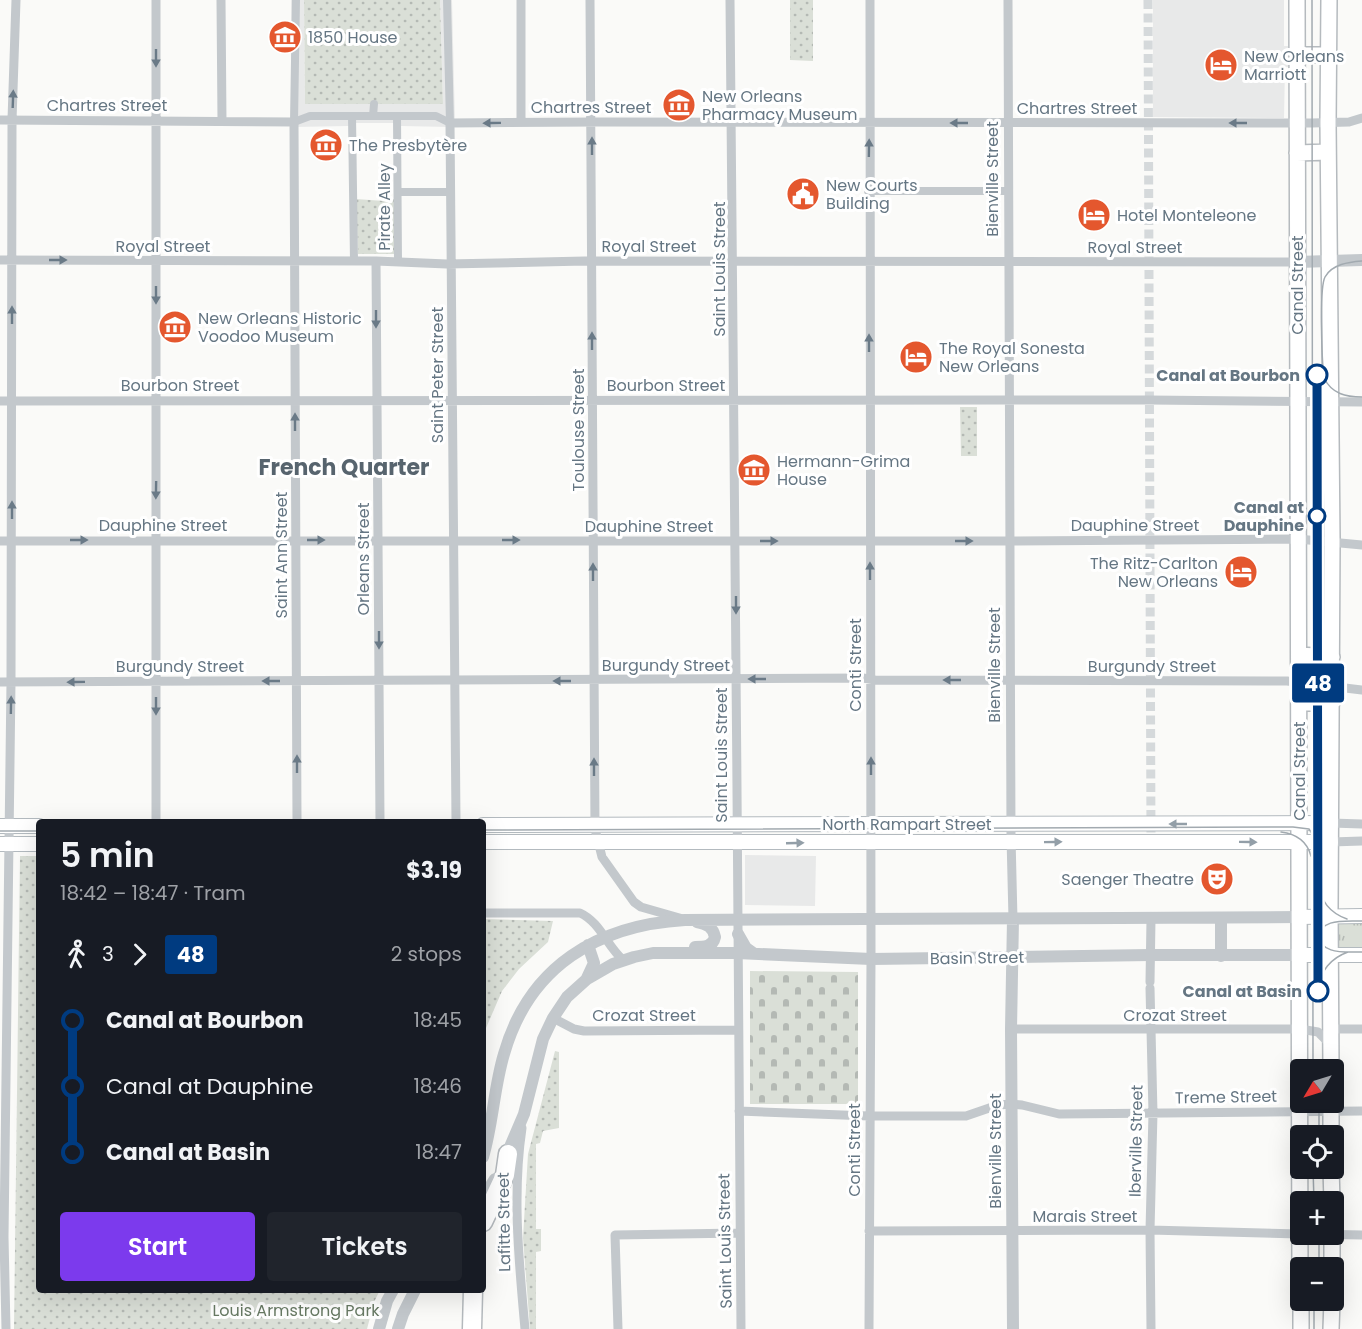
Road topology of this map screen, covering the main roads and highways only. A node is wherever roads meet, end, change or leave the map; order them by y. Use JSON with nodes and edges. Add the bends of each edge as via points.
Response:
{"nodes":[{"id":1,"x":1297,"y":0,"type":"edge"},
{"id":2,"x":1329,"y":0,"type":"edge"},
{"id":3,"x":1297,"y":55,"type":"junction"},
{"id":4,"x":1329,"y":55,"type":"junction"},
{"id":5,"x":1328,"y":152,"type":"junction"},
{"id":6,"x":1297,"y":153,"type":"junction"},
{"id":7,"x":1299,"y":656,"type":"junction"},
{"id":8,"x":1332,"y":657,"type":"junction"},
{"id":9,"x":1299,"y":703,"type":"junction"},
{"id":10,"x":1332,"y":703,"type":"junction"},
{"id":11,"x":1331,"y":823,"type":"junction"},
{"id":12,"x":1299,"y":824,"type":"junction"},
{"id":13,"x":486,"y":825,"type":"edge"},
{"id":14,"x":4,"y":826,"type":"edge"},
{"id":15,"x":36,"y":826,"type":"edge"},
{"id":16,"x":486,"y":842,"type":"edge"},
{"id":17,"x":1331,"y":842,"type":"junction"},
{"id":18,"x":1299,"y":843,"type":"junction"},
{"id":19,"x":4,"y":844,"type":"edge"},
{"id":20,"x":36,"y":844,"type":"edge"},
{"id":21,"x":1330,"y":916,"type":"junction"},
{"id":22,"x":1362,"y":916,"type":"edge"},
{"id":23,"x":1299,"y":917,"type":"junction"},
{"id":24,"x":1300,"y":955,"type":"junction"},
{"id":25,"x":1331,"y":955,"type":"junction"},
{"id":26,"x":1362,"y":955,"type":"edge"},
{"id":27,"x":1300,"y":1059,"type":"edge"},
{"id":28,"x":1331,"y":1059,"type":"edge"},
{"id":29,"x":1300,"y":1113,"type":"edge"},
{"id":30,"x":508,"y":1154,"type":"road end"},
{"id":31,"x":1300,"y":1191,"type":"edge"},
{"id":32,"x":486,"y":1216,"type":"edge"},
{"id":33,"x":473,"y":1293,"type":"edge"},
{"id":34,"x":1300,"y":1311,"type":"edge"},
{"id":35,"x":1332,"y":1311,"type":"edge"},
{"id":36,"x":472,"y":1329,"type":"edge"},
{"id":37,"x":1301,"y":1329,"type":"edge"},
{"id":38,"x":1331,"y":1329,"type":"edge"}],
"edges":[{"from":1,"to":3,"type":"main road","name":"Canal Street"},
{"from":2,"to":4,"type":"main road","name":"Canal Street"},
{"from":3,"to":4,"type":"main road"},
{"from":3,"to":6,"type":"main road","name":"Canal Street"},
{"from":4,"to":5,"type":"main road","name":"Canal Street"},
{"from":5,"to":6,"type":"main road"},
{"from":5,"to":8,"type":"main road","name":"Canal Street"},
{"from":6,"to":7,"type":"main road","name":"Canal Street"},
{"from":7,"to":8,"type":"main road"},
{"from":7,"to":9,"type":"main road","name":"Canal Street"},
{"from":8,"to":10,"type":"main road","name":"Canal Street"},
{"from":9,"to":10,"type":"main road"},
{"from":9,"to":12,"type":"main road","name":"Canal Street"},
{"from":10,"to":11,"type":"main road","name":"Canal Street"},
{"from":11,"to":12,"type":"main road","name":"North Rampart Street"},
{"from":11,"to":17,"type":"main road","name":"Canal Street"},
{"from":12,"to":13,"type":"main road","name":"North Rampart Street","one_way":true},
{"from":12,"to":18,"type":"main road","name":"Canal Street"},
{"from":14,"to":15,"type":"main road"},
{"from":16,"to":18,"type":"main road","name":"North Rampart Street","one_way":true},
{"from":17,"to":18,"type":"main road","name":"North Rampart Street"},
{"from":17,"to":21,"type":"main road","name":"Canal Street"},
{"from":18,"to":23,"type":"main road","name":"Canal Street"},
{"from":19,"to":20,"type":"main road"},
{"from":21,"to":22,"type":"main road"},
{"from":21,"to":23,"type":"main road"},
{"from":21,"to":25,"type":"main road","name":"Canal Street"},
{"from":23,"to":24,"type":"main road","name":"Canal Street"},
{"from":24,"to":25,"type":"main road"},
{"from":24,"to":27,"type":"main road","name":"Canal Street"},
{"from":25,"to":26,"type":"main road"},
{"from":25,"to":28,"type":"main road","name":"Canal Street"},
{"from":29,"to":31,"type":"main road","name":"Canal Street"},
{"from":30,"to":32,"type":"highway","via":[[505,1175]]},
{"from":33,"to":36,"type":"highway"},
{"from":34,"to":37,"type":"main road"},
{"from":35,"to":38,"type":"main road"}]}
